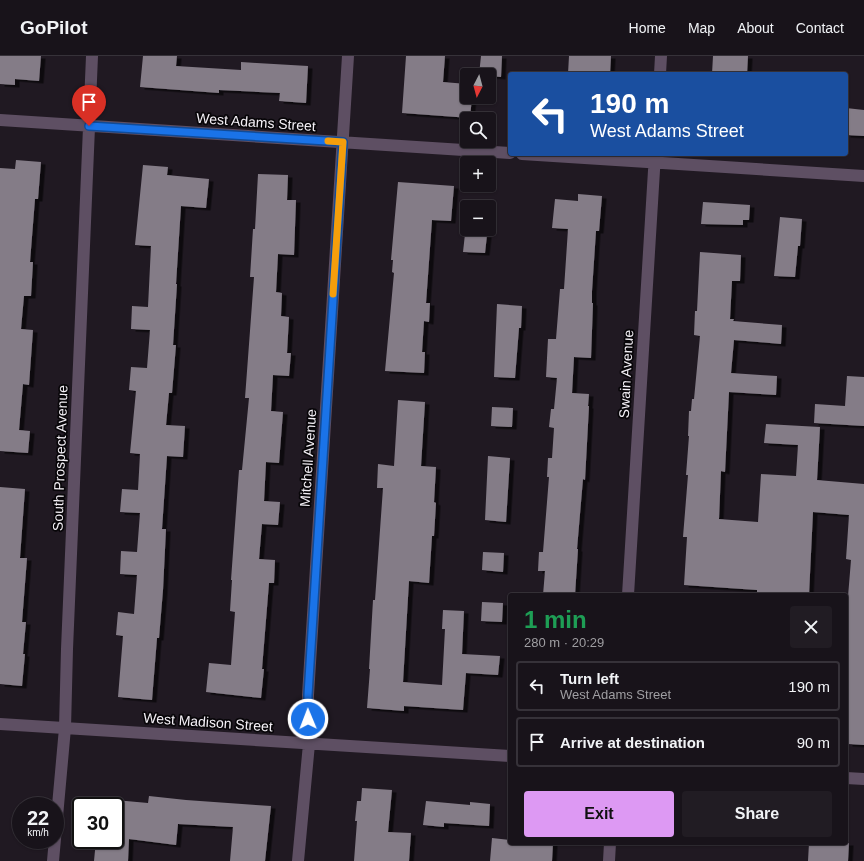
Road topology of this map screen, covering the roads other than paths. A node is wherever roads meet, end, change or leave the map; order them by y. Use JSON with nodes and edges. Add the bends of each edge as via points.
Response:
{"nodes":[{"id":1,"x":92,"y":56,"type":"edge"},
{"id":2,"x":348,"y":56,"type":"edge"},
{"id":3,"x":661,"y":56,"type":"edge"},
{"id":4,"x":660,"y":72,"type":"edge"},
{"id":5,"x":0,"y":120,"type":"edge"},
{"id":6,"x":89,"y":126,"type":"junction"},
{"id":7,"x":343,"y":142,"type":"junction"},
{"id":8,"x":508,"y":153,"type":"edge"},
{"id":9,"x":588,"y":156,"type":"edge"},
{"id":10,"x":655,"y":158,"type":"edge"},
{"id":11,"x":864,"y":176,"type":"edge"},
{"id":12,"x":628,"y":593,"type":"edge"},
{"id":13,"x":0,"y":724,"type":"edge"},
{"id":14,"x":66,"y":728,"type":"junction"},
{"id":15,"x":309,"y":744,"type":"junction"},
{"id":16,"x":508,"y":756,"type":"edge"},
{"id":17,"x":848,"y":778,"type":"edge"},
{"id":18,"x":864,"y":779,"type":"edge"},
{"id":19,"x":610,"y":845,"type":"edge"},
{"id":20,"x":53,"y":861,"type":"edge"},
{"id":21,"x":298,"y":861,"type":"edge"},
{"id":22,"x":609,"y":861,"type":"edge"}],
"edges":[{"from":1,"to":6,"type":"street","name":"South Prospect Avenue"},
{"from":2,"to":7,"type":"street","name":"Mitchell Avenue"},
{"from":3,"to":4,"type":"street"},
{"from":5,"to":6,"type":"street","name":"West Adams Street"},
{"from":6,"to":7,"type":"street","name":"West Adams Street"},
{"from":6,"to":14,"type":"street","name":"South Prospect Avenue"},
{"from":7,"to":8,"type":"street","name":"West Adams Street"},
{"from":7,"to":15,"type":"street","name":"Mitchell Avenue","via":[[308,695]]},
{"from":9,"to":10,"type":"street"},
{"from":10,"to":11,"type":"street"},
{"from":10,"to":12,"type":"street","name":"Swain Avenue"},
{"from":13,"to":14,"type":"street","name":"West Madison Street"},
{"from":14,"to":15,"type":"street","name":"West Madison Street"},
{"from":14,"to":20,"type":"street","name":"South Prospect Avenue"},
{"from":15,"to":16,"type":"street","name":"West Madison Street"},
{"from":15,"to":21,"type":"street","name":"Mitchell Avenue"},
{"from":17,"to":18,"type":"street"},
{"from":19,"to":22,"type":"street"}]}
